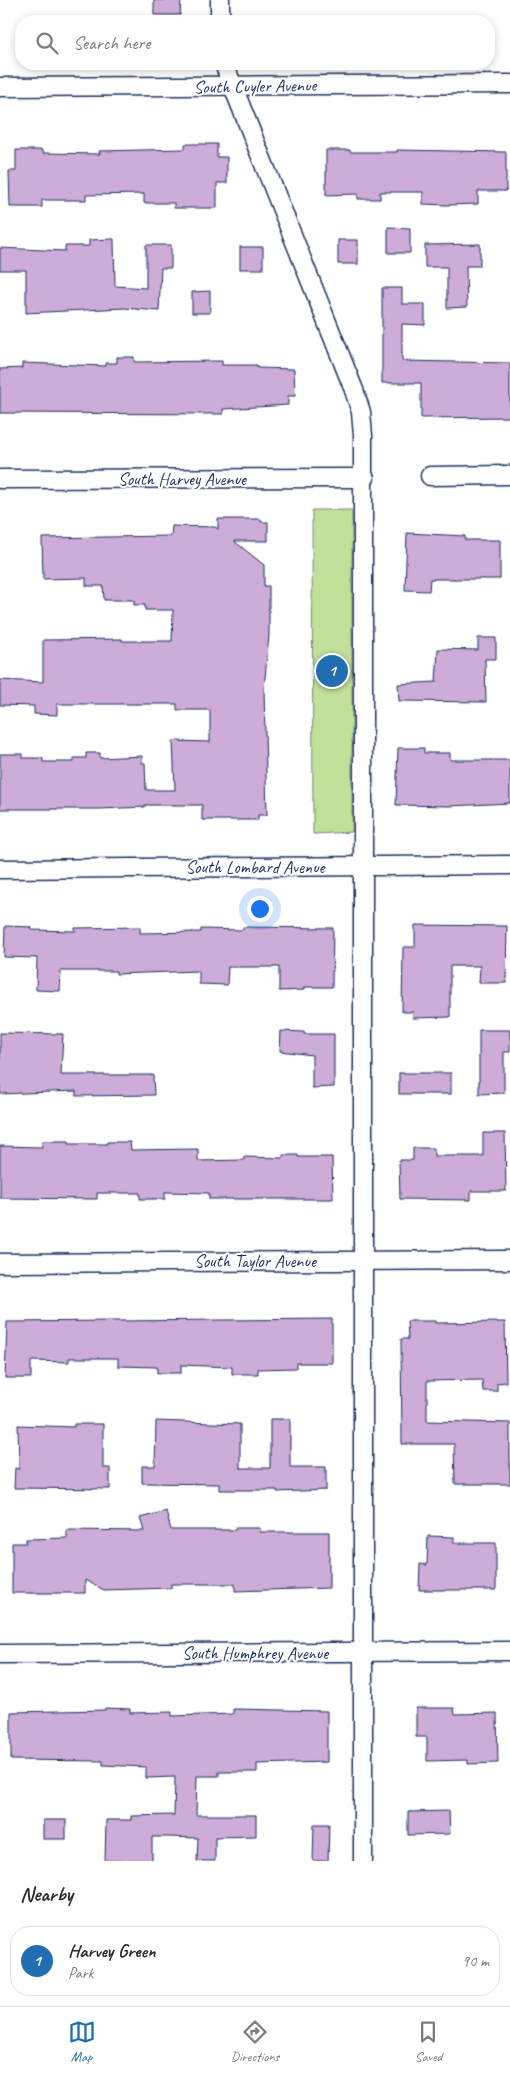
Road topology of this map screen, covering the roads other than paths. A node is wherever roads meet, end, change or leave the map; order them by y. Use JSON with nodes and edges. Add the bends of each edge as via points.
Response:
{"nodes":[{"id":1,"x":220,"y":0,"type":"edge"},
{"id":2,"x":220,"y":15,"type":"edge"},
{"id":3,"x":226,"y":70,"type":"edge"},
{"id":4,"x":510,"y":84,"type":"edge"},
{"id":5,"x":0,"y":87,"type":"edge"},
{"id":6,"x":232,"y":87,"type":"junction"},
{"id":7,"x":510,"y":475,"type":"edge"},
{"id":8,"x":430,"y":476,"type":"dead end"},
{"id":9,"x":365,"y":478,"type":"junction"},
{"id":10,"x":0,"y":479,"type":"edge"},
{"id":11,"x":510,"y":865,"type":"edge"},
{"id":12,"x":364,"y":866,"type":"junction"},
{"id":13,"x":0,"y":869,"type":"edge"},
{"id":14,"x":364,"y":1260,"type":"junction"},
{"id":15,"x":510,"y":1260,"type":"edge"},
{"id":16,"x":0,"y":1263,"type":"edge"},
{"id":17,"x":510,"y":1652,"type":"edge"},
{"id":18,"x":363,"y":1653,"type":"junction"},
{"id":19,"x":0,"y":1654,"type":"edge"},
{"id":20,"x":362,"y":1861,"type":"edge"}],
"edges":[{"from":1,"to":2,"type":"street"},
{"from":3,"to":6,"type":"street"},
{"from":4,"to":6,"type":"street","name":"South Cuyler Avenue"},
{"from":5,"to":6,"type":"street","name":"South Cuyler Avenue"},
{"from":6,"to":9,"type":"street","via":[[354,390],[362,420]]},
{"from":7,"to":8,"type":"street"},
{"from":9,"to":10,"type":"street","name":"South Harvey Avenue"},
{"from":9,"to":12,"type":"street"},
{"from":11,"to":12,"type":"street","name":"South Lombard Avenue"},
{"from":12,"to":13,"type":"street","name":"South Lombard Avenue"},
{"from":12,"to":14,"type":"street"},
{"from":14,"to":15,"type":"street","name":"South Taylor Avenue"},
{"from":14,"to":16,"type":"street","name":"South Taylor Avenue"},
{"from":14,"to":18,"type":"street"},
{"from":17,"to":18,"type":"street","name":"South Humphrey Avenue"},
{"from":18,"to":19,"type":"street","name":"South Humphrey Avenue"},
{"from":18,"to":20,"type":"street"}]}
